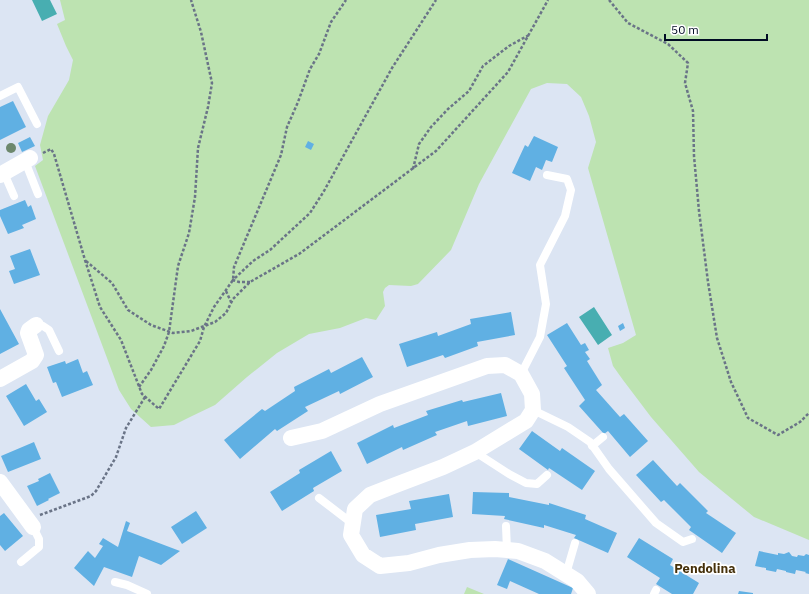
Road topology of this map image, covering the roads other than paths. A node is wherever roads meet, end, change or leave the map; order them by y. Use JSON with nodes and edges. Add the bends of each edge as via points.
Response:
{"nodes":[{"id":1,"x":0,"y":96,"type":"edge"},
{"id":2,"x":37,"y":124,"type":"dead end"},
{"id":3,"x":27,"y":160,"type":"joint"},
{"id":4,"x":2,"y":174,"type":"edge"},
{"id":5,"x":547,"y":175,"type":"dead end"},
{"id":6,"x":38,"y":194,"type":"dead end"},
{"id":7,"x":14,"y":196,"type":"dead end"},
{"id":8,"x":36,"y":325,"type":"joint"},
{"id":9,"x":59,"y":350,"type":"dead end"},
{"id":10,"x":521,"y":374,"type":"junction"},
{"id":11,"x":0,"y":378,"type":"edge"},
{"id":12,"x":533,"y":410,"type":"junction"},
{"id":13,"x":603,"y":437,"type":"dead end"},
{"id":14,"x":291,"y":438,"type":"dead end"},
{"id":15,"x":592,"y":446,"type":"junction"},
{"id":16,"x":476,"y":452,"type":"junction"},
{"id":17,"x":547,"y":475,"type":"dead end"},
{"id":18,"x":0,"y":482,"type":"edge"},
{"id":19,"x":319,"y":498,"type":"dead end"},
{"id":20,"x":36,"y":521,"type":"joint"},
{"id":21,"x":353,"y":524,"type":"junction"},
{"id":22,"x":506,"y":526,"type":"dead end"},
{"id":23,"x":692,"y":539,"type":"dead end"},
{"id":24,"x":575,"y":543,"type":"dead end"},
{"id":25,"x":507,"y":550,"type":"junction"},
{"id":26,"x":21,"y":562,"type":"dead end"},
{"id":27,"x":566,"y":574,"type":"junction"},
{"id":28,"x":114,"y":582,"type":"dead end"},
{"id":29,"x":147,"y":594,"type":"edge"},
{"id":30,"x":588,"y":594,"type":"edge"}],
"edges":[{"from":1,"to":2,"type":"lane","via":[[18,87]]},
{"from":3,"to":4,"type":"street"},
{"from":3,"to":6,"type":"lane"},
{"from":4,"to":7,"type":"lane"},
{"from":5,"to":10,"type":"lane","via":[[567,179],[571,190],[565,216],[540,265],[546,304],[540,337]]},
{"from":8,"to":9,"type":"lane","via":[[49,330]]},
{"from":8,"to":11,"type":"street","via":[[28,333],[36,355],[32,361]]},
{"from":10,"to":12,"type":"street","via":[[532,394]]},
{"from":10,"to":14,"type":"street","via":[[505,365],[487,366],[380,404],[322,431]]},
{"from":12,"to":15,"type":"lane","via":[[568,427]]},
{"from":12,"to":16,"type":"street","via":[[526,421]]},
{"from":13,"to":15,"type":"lane"},
{"from":15,"to":23,"type":"lane","via":[[656,522],[682,542]]},
{"from":16,"to":17,"type":"lane","via":[[526,484],[537,484]]},
{"from":16,"to":21,"type":"street","via":[[370,495],[355,509]]},
{"from":18,"to":20,"type":"street"},
{"from":19,"to":21,"type":"lane"},
{"from":20,"to":26,"type":"lane","via":[[39,547]]},
{"from":21,"to":25,"type":"street","via":[[351,535],[363,555],[380,566],[409,563],[470,550]]},
{"from":22,"to":25,"type":"lane"},
{"from":24,"to":27,"type":"lane"},
{"from":25,"to":27,"type":"street","via":[[518,551],[544,561]]},
{"from":27,"to":30,"type":"street","via":[[577,581]]},
{"from":28,"to":29,"type":"lane"}]}
